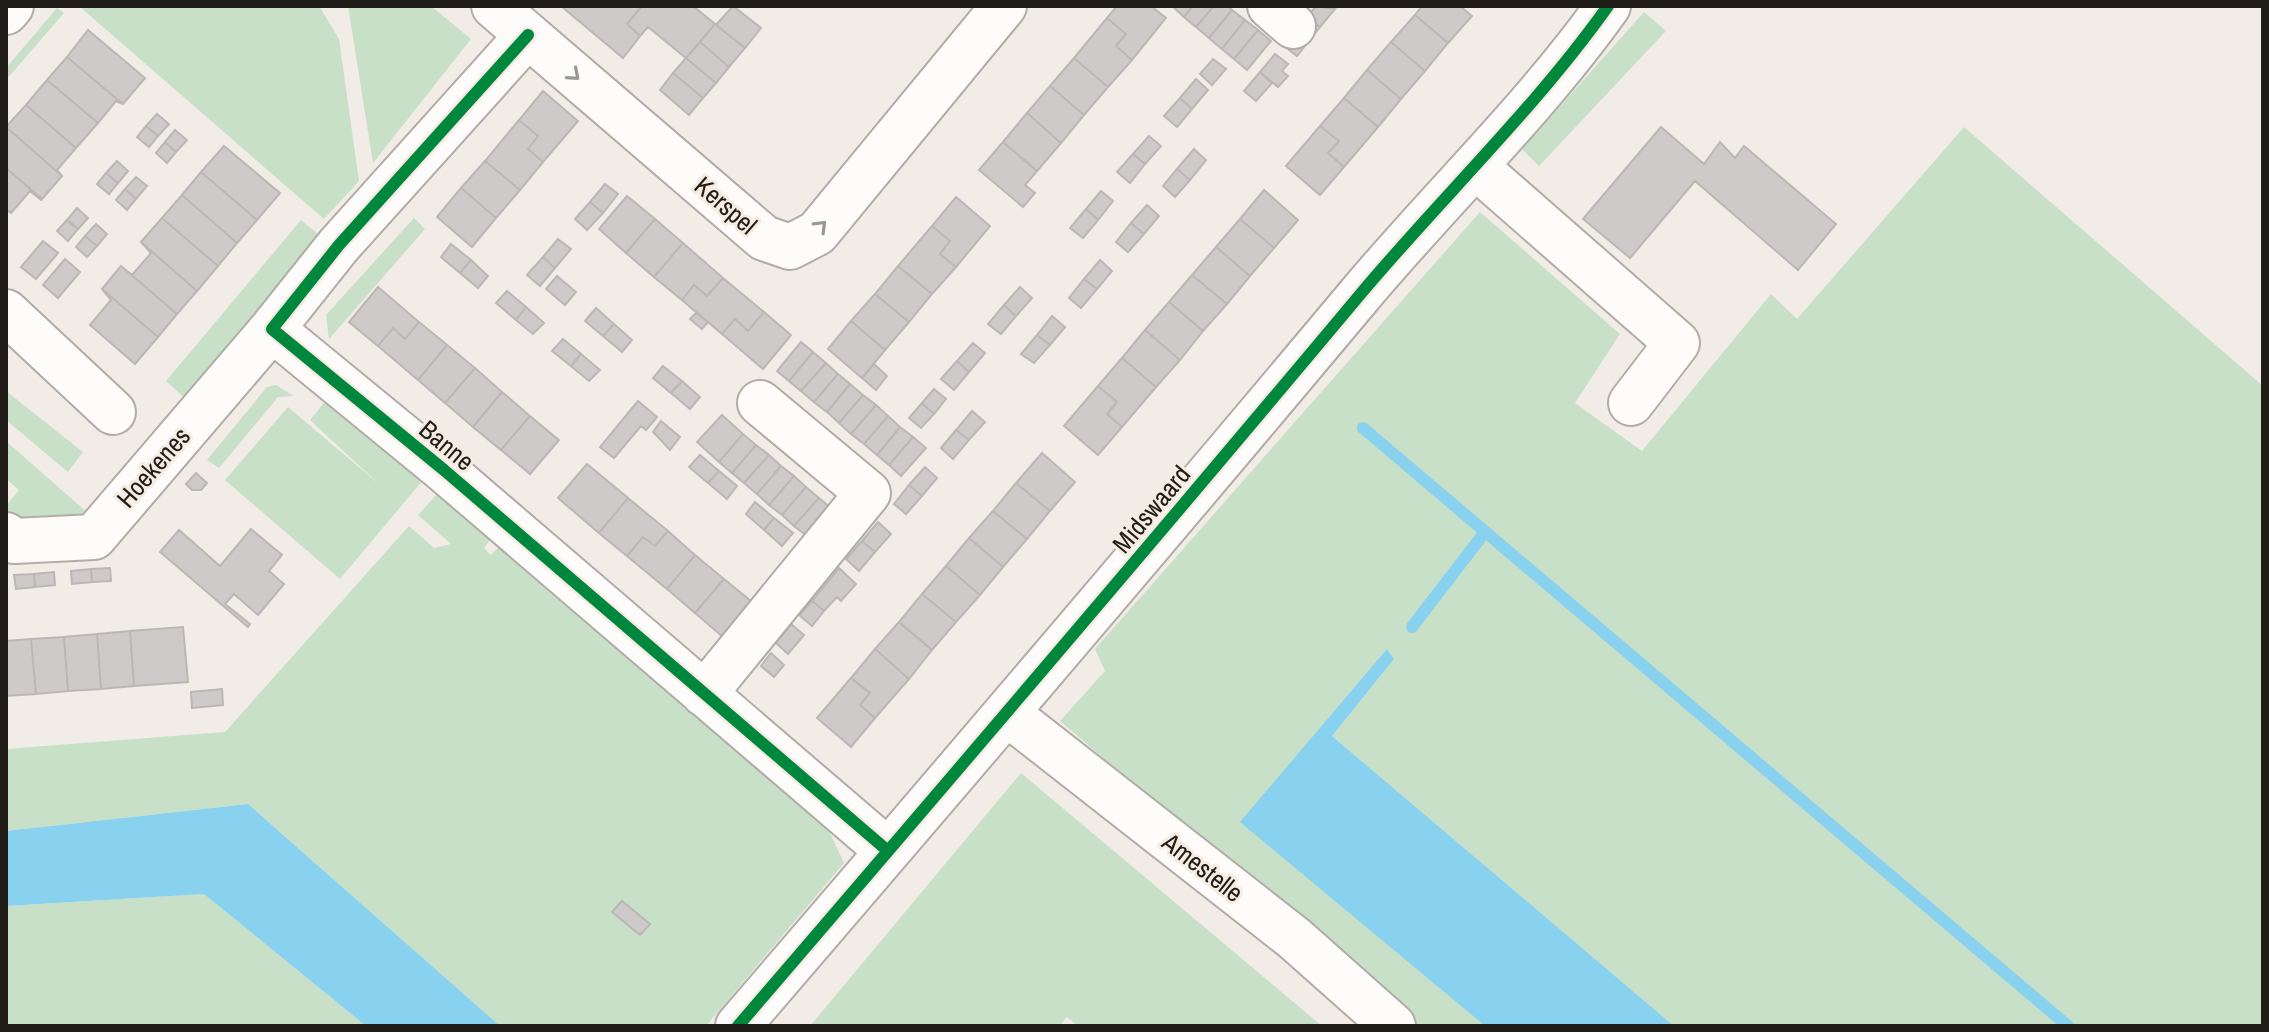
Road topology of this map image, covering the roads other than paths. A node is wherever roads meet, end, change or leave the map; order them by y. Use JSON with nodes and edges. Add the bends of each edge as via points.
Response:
{"nodes":[{"id":1,"x":11,"y":6,"type":"edge"},
{"id":2,"x":494,"y":6,"type":"edge"},
{"id":3,"x":1004,"y":6,"type":"edge"},
{"id":4,"x":6,"y":12,"type":"edge"},
{"id":5,"x":1603,"y":13,"type":"edge"},
{"id":6,"x":528,"y":35,"type":"junction"},
{"id":7,"x":1475,"y":166,"type":"junction"},
{"id":8,"x":8,"y":319,"type":"edge"},
{"id":9,"x":272,"y":329,"type":"junction"},
{"id":10,"x":760,"y":403,"type":"dead end"},
{"id":11,"x":1631,"y":403,"type":"dead end"},
{"id":12,"x":113,"y":412,"type":"dead end"},
{"id":13,"x":6,"y":535,"type":"edge"},
{"id":14,"x":704,"y":694,"type":"junction"},
{"id":15,"x":1008,"y":714,"type":"junction"},
{"id":16,"x":888,"y":851,"type":"junction"},
{"id":17,"x":738,"y":1026,"type":"edge"},
{"id":18,"x":1393,"y":1026,"type":"edge"}],
"edges":[{"from":1,"to":4,"type":"street"},
{"from":2,"to":6,"type":"street","name":"Kerspel"},
{"from":6,"to":3,"type":"street","name":"Kerspel","one_way":true,"via":[[764,238],[790,247],[817,233]]},
{"from":5,"to":7,"type":"street","name":"Midswaard"},
{"from":6,"to":9,"type":"street","via":[[339,245]]},
{"from":7,"to":11,"type":"street","via":[[1677,343]]},
{"from":7,"to":15,"type":"street","name":"Midswaard","via":[[1381,270]]},
{"from":8,"to":12,"type":"street"},
{"from":9,"to":13,"type":"street","name":"Hoekenes","via":[[94,537],[14,541]]},
{"from":9,"to":14,"type":"street","name":"Banne"},
{"from":10,"to":14,"type":"street","via":[[868,493]]},
{"from":14,"to":16,"type":"street","name":"Banne"},
{"from":15,"to":16,"type":"street","name":"Midswaard"},
{"from":15,"to":18,"type":"street","name":"Amestelle","via":[[1294,938]]},
{"from":16,"to":17,"type":"street","name":"Midswaard"}]}
